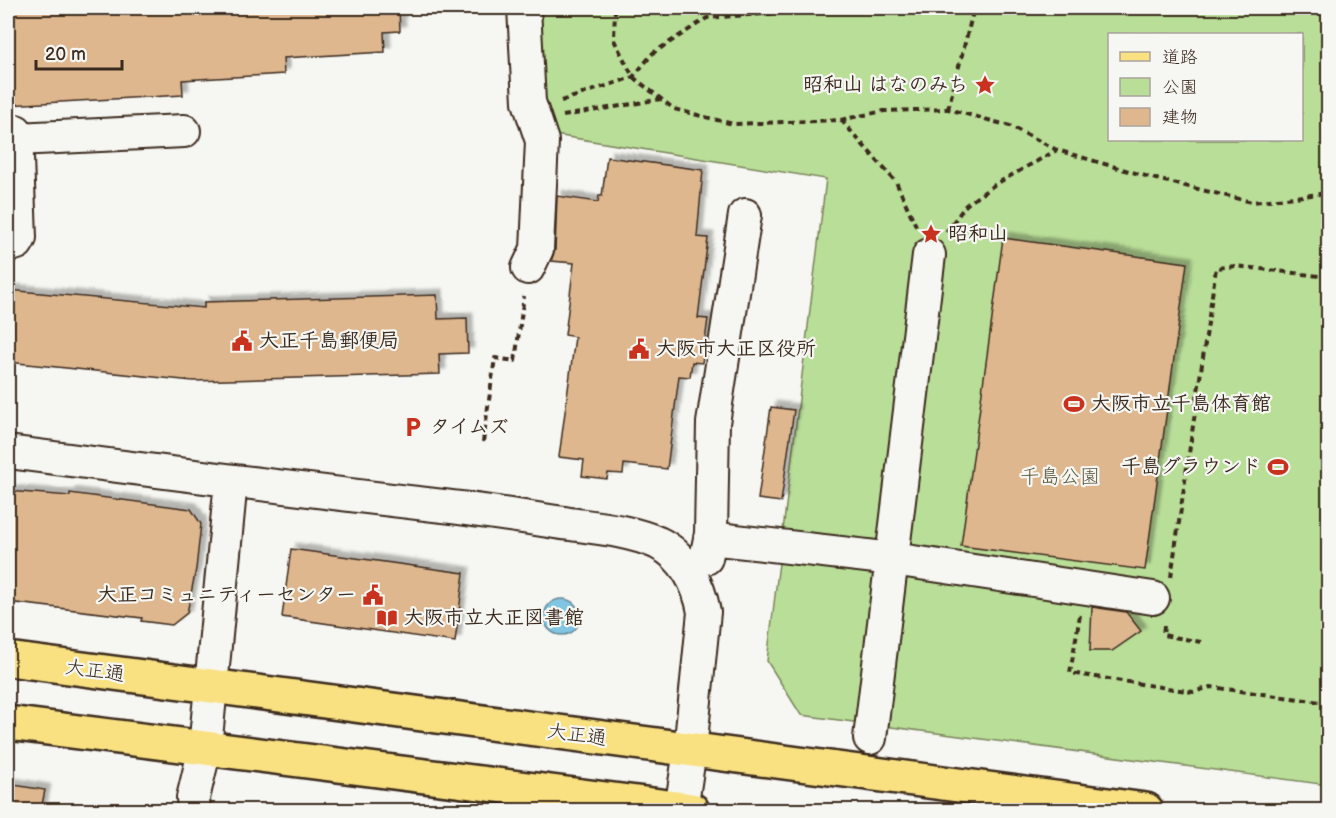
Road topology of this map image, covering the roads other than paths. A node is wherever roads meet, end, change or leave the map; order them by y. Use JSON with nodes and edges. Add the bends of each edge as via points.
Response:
{"nodes":[{"id":1,"x":524,"y":8,"type":"edge"},
{"id":2,"x":184,"y":131,"type":"dead end"},
{"id":3,"x":12,"y":135,"type":"edge"},
{"id":4,"x":745,"y":215,"type":"dead end"},
{"id":5,"x":8,"y":246,"type":"edge"},
{"id":6,"x":929,"y":255,"type":"road end"},
{"id":7,"x":528,"y":268,"type":"road end"},
{"id":8,"x":8,"y":452,"type":"edge"},
{"id":9,"x":231,"y":481,"type":"junction"},
{"id":10,"x":710,"y":537,"type":"junction"},
{"id":11,"x":893,"y":559,"type":"junction"},
{"id":12,"x":700,"y":591,"type":"junction"},
{"id":13,"x":1163,"y":600,"type":"road end"},
{"id":14,"x":8,"y":659,"type":"edge"},
{"id":15,"x":211,"y":686,"type":"junction"},
{"id":16,"x":8,"y":723,"type":"edge"},
{"id":17,"x":870,"y":738,"type":"dead end"},
{"id":18,"x":205,"y":748,"type":"junction"},
{"id":19,"x":690,"y":750,"type":"junction"},
{"id":20,"x":194,"y":810,"type":"edge"},
{"id":21,"x":684,"y":810,"type":"edge"},
{"id":22,"x":1146,"y":810,"type":"edge"}],
"edges":[{"from":1,"to":7,"type":"street","via":[[530,102],[542,141],[537,249]]},
{"from":2,"to":3,"type":"street"},
{"from":3,"to":5,"type":"street","via":[[20,238]]},
{"from":4,"to":10,"type":"street","via":[[713,423]]},
{"from":6,"to":11,"type":"street"},
{"from":8,"to":9,"type":"street"},
{"from":9,"to":12,"type":"street","via":[[473,509],[635,535],[661,545],[676,557]]},
{"from":9,"to":15,"type":"street"},
{"from":10,"to":11,"type":"street"},
{"from":10,"to":12,"type":"street"},
{"from":11,"to":13,"type":"street"},
{"from":11,"to":17,"type":"street"},
{"from":12,"to":19,"type":"street","via":[[704,612]]},
{"from":14,"to":15,"type":"main road","name":"大正通"},
{"from":15,"to":18,"type":"street"},
{"from":15,"to":19,"type":"main road","name":"大正通"},
{"from":16,"to":18,"type":"main road"},
{"from":18,"to":20,"type":"street","via":[[193,798]]},
{"from":18,"to":21,"type":"main road"},
{"from":19,"to":21,"type":"street"},
{"from":19,"to":22,"type":"main road","name":"大正通"}]}
